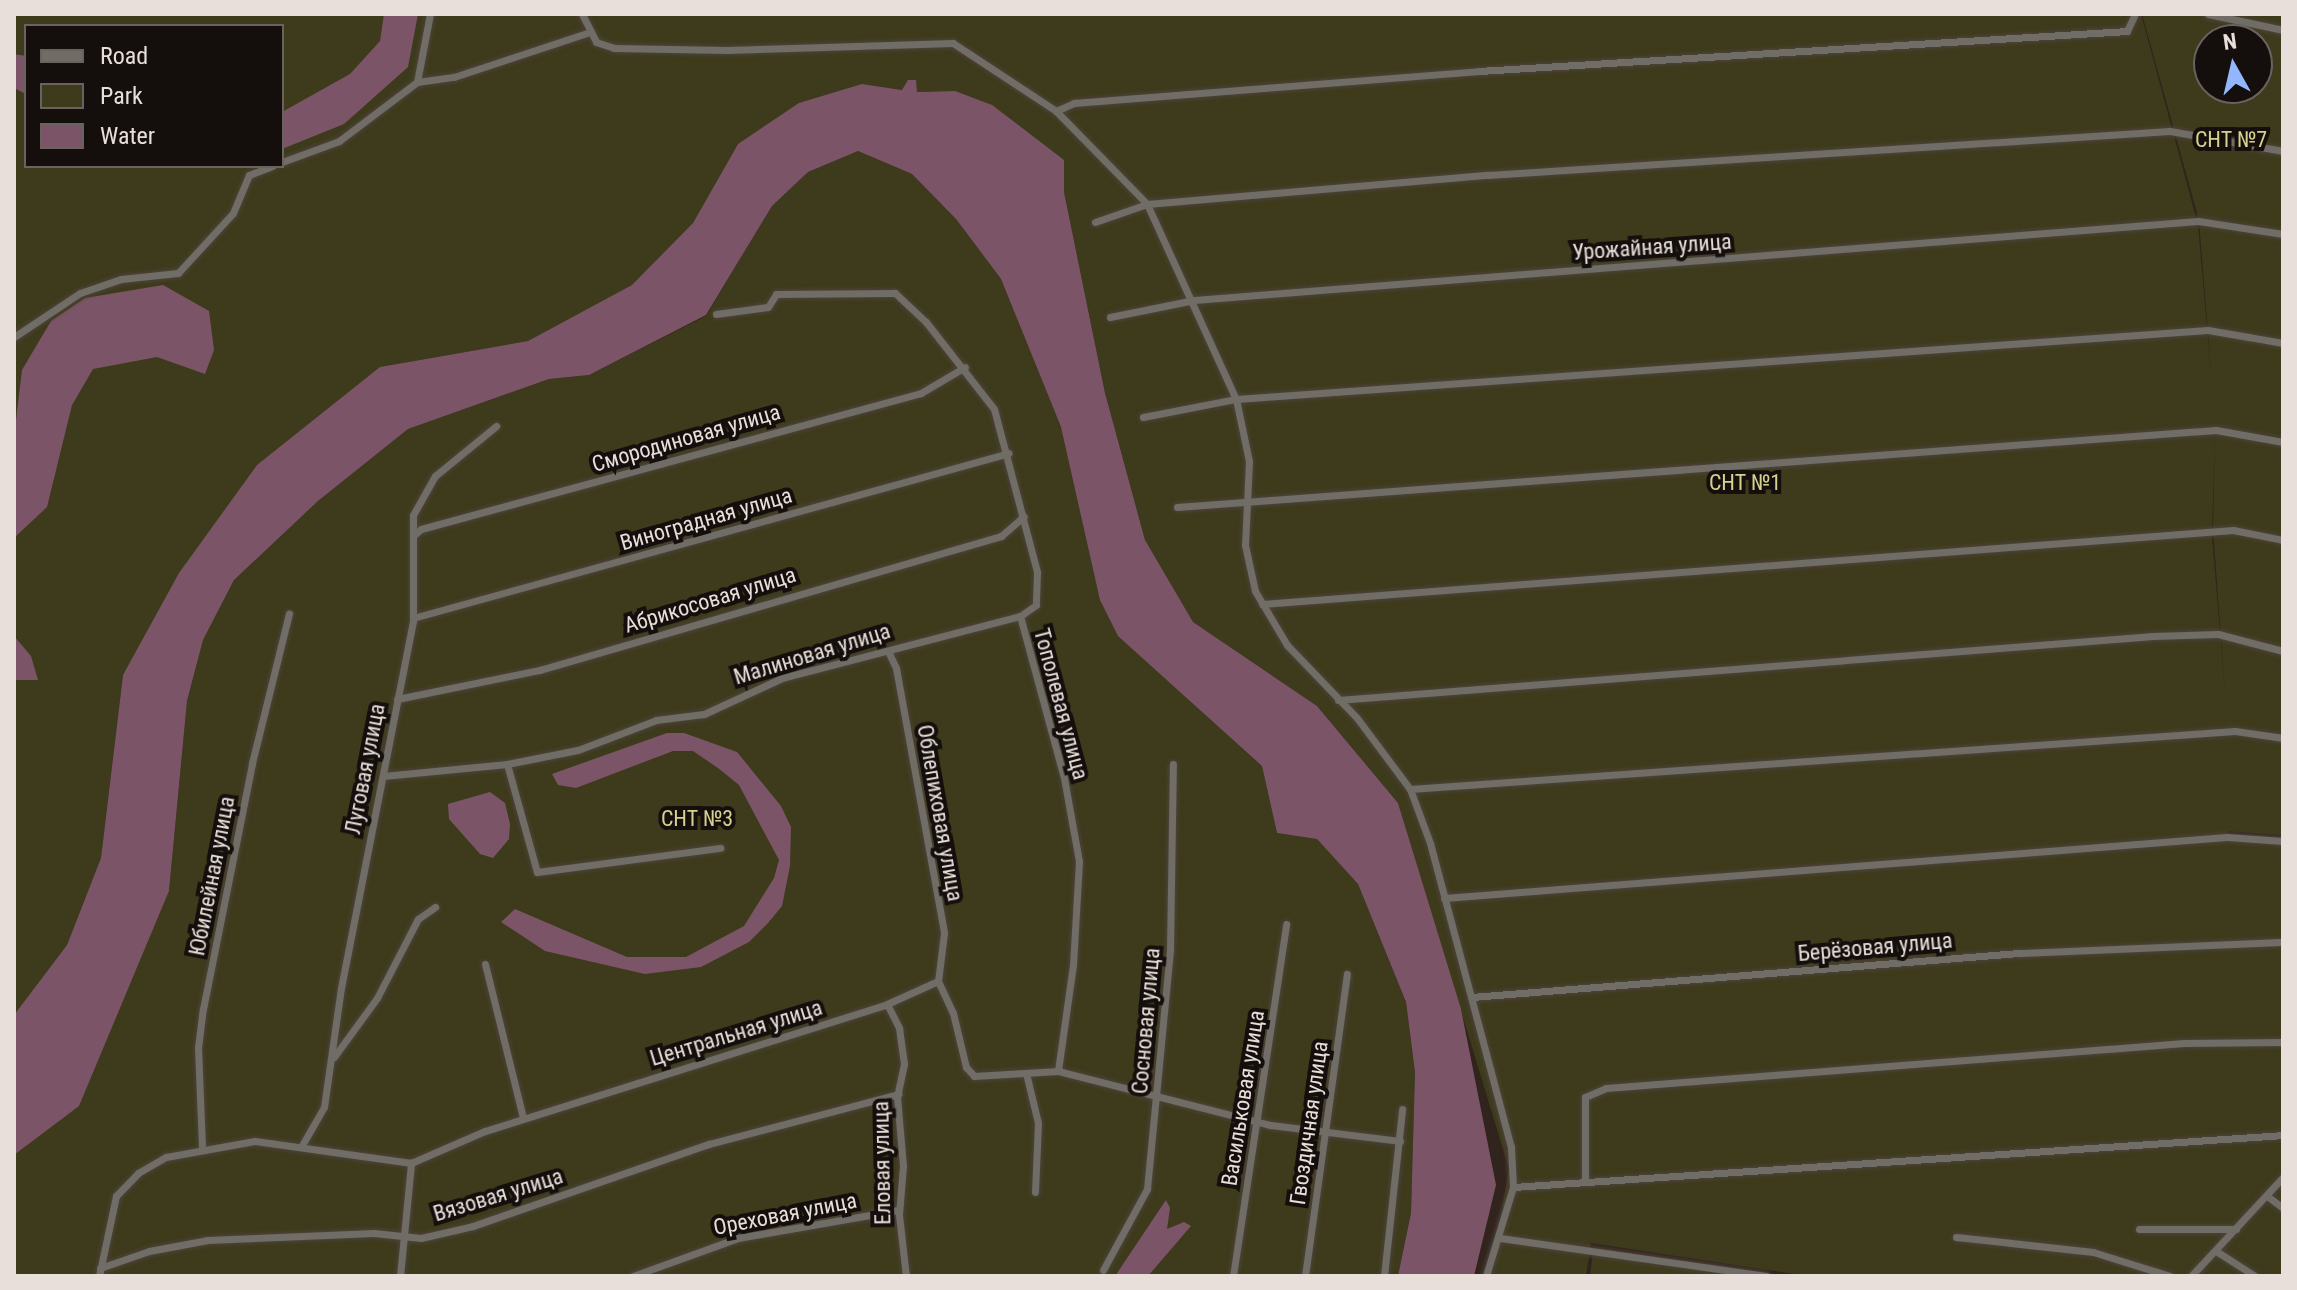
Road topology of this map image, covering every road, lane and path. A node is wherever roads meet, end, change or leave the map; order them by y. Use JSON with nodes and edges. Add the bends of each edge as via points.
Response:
{"nodes":[{"id":1,"x":430,"y":14,"type":"edge"},
{"id":2,"x":582,"y":14,"type":"edge"},
{"id":3,"x":2135,"y":14,"type":"edge"},
{"id":4,"x":2208,"y":14,"type":"edge"},
{"id":5,"x":2283,"y":30,"type":"edge"},
{"id":6,"x":587,"y":33,"type":"junction"},
{"id":7,"x":417,"y":82,"type":"junction"},
{"id":8,"x":1056,"y":111,"type":"junction"},
{"id":9,"x":2283,"y":151,"type":"edge"},
{"id":10,"x":284,"y":161,"type":"edge"},
{"id":11,"x":267,"y":168,"type":"edge"},
{"id":12,"x":1147,"y":204,"type":"junction"},
{"id":13,"x":1095,"y":222,"type":"dead end"},
{"id":14,"x":2283,"y":234,"type":"edge"},
{"id":15,"x":1194,"y":300,"type":"junction"},
{"id":16,"x":716,"y":314,"type":"dead end"},
{"id":17,"x":1110,"y":317,"type":"dead end"},
{"id":18,"x":14,"y":337,"type":"edge"},
{"id":19,"x":2283,"y":343,"type":"edge"},
{"id":20,"x":965,"y":367,"type":"junction"},
{"id":21,"x":1236,"y":399,"type":"junction"},
{"id":22,"x":1143,"y":417,"type":"dead end"},
{"id":23,"x":496,"y":426,"type":"dead end"},
{"id":24,"x":2283,"y":442,"type":"edge"},
{"id":25,"x":1009,"y":453,"type":"junction"},
{"id":26,"x":1247,"y":500,"type":"junction"},
{"id":27,"x":1177,"y":507,"type":"dead end"},
{"id":28,"x":1024,"y":516,"type":"junction"},
{"id":29,"x":414,"y":535,"type":"junction"},
{"id":30,"x":2283,"y":540,"type":"edge"},
{"id":31,"x":1262,"y":604,"type":"junction"},
{"id":32,"x":289,"y":614,"type":"dead end"},
{"id":33,"x":1020,"y":616,"type":"junction"},
{"id":34,"x":413,"y":618,"type":"junction"},
{"id":35,"x":2283,"y":651,"type":"edge"},
{"id":36,"x":889,"y":653,"type":"junction"},
{"id":37,"x":397,"y":699,"type":"junction"},
{"id":38,"x":1338,"y":700,"type":"junction"},
{"id":39,"x":2283,"y":738,"type":"edge"},
{"id":40,"x":507,"y":764,"type":"junction"},
{"id":41,"x":1173,"y":764,"type":"dead end"},
{"id":42,"x":383,"y":776,"type":"junction"},
{"id":43,"x":1410,"y":789,"type":"junction"},
{"id":44,"x":2283,"y":841,"type":"edge"},
{"id":45,"x":720,"y":848,"type":"dead end"},
{"id":46,"x":1444,"y":898,"type":"junction"},
{"id":47,"x":435,"y":907,"type":"dead end"},
{"id":48,"x":1286,"y":924,"type":"dead end"},
{"id":49,"x":2283,"y":942,"type":"edge"},
{"id":50,"x":485,"y":964,"type":"dead end"},
{"id":51,"x":1347,"y":974,"type":"dead end"},
{"id":52,"x":938,"y":981,"type":"junction"},
{"id":53,"x":1472,"y":997,"type":"junction"},
{"id":54,"x":887,"y":1004,"type":"junction"},
{"id":55,"x":2283,"y":1042,"type":"edge"},
{"id":56,"x":332,"y":1059,"type":"junction"},
{"id":57,"x":1058,"y":1071,"type":"junction"},
{"id":58,"x":1026,"y":1073,"type":"junction"},
{"id":59,"x":898,"y":1094,"type":"junction"},
{"id":60,"x":1158,"y":1096,"type":"junction"},
{"id":61,"x":1402,"y":1109,"type":"dead end"},
{"id":62,"x":523,"y":1118,"type":"junction"},
{"id":63,"x":1257,"y":1122,"type":"junction"},
{"id":64,"x":1328,"y":1132,"type":"junction"},
{"id":65,"x":2283,"y":1135,"type":"edge"},
{"id":66,"x":1400,"y":1141,"type":"junction"},
{"id":67,"x":202,"y":1147,"type":"junction"},
{"id":68,"x":301,"y":1147,"type":"junction"},
{"id":69,"x":411,"y":1163,"type":"junction"},
{"id":70,"x":2283,"y":1177,"type":"edge"},
{"id":71,"x":1585,"y":1179,"type":"junction"},
{"id":72,"x":1513,"y":1187,"type":"junction"},
{"id":73,"x":1035,"y":1192,"type":"dead end"},
{"id":74,"x":2267,"y":1196,"type":"junction"},
{"id":75,"x":2283,"y":1208,"type":"edge"},
{"id":76,"x":899,"y":1210,"type":"junction"},
{"id":77,"x":2139,"y":1229,"type":"dead end"},
{"id":78,"x":2236,"y":1229,"type":"junction"},
{"id":79,"x":405,"y":1233,"type":"junction"},
{"id":80,"x":1956,"y":1237,"type":"dead end"},
{"id":81,"x":1500,"y":1238,"type":"junction"},
{"id":82,"x":2216,"y":1251,"type":"junction"},
{"id":83,"x":1103,"y":1270,"type":"dead end"},
{"id":84,"x":99,"y":1272,"type":"edge"},
{"id":85,"x":400,"y":1276,"type":"edge"},
{"id":86,"x":633,"y":1276,"type":"edge"},
{"id":87,"x":906,"y":1276,"type":"edge"},
{"id":88,"x":1233,"y":1276,"type":"edge"},
{"id":89,"x":1305,"y":1276,"type":"edge"},
{"id":90,"x":1384,"y":1276,"type":"edge"},
{"id":91,"x":1486,"y":1276,"type":"edge"},
{"id":92,"x":1766,"y":1276,"type":"edge"},
{"id":93,"x":2170,"y":1276,"type":"edge"},
{"id":94,"x":2191,"y":1276,"type":"edge"},
{"id":95,"x":2255,"y":1276,"type":"edge"}],
"edges":[{"from":1,"to":7,"type":"street"},
{"from":2,"to":6,"type":"street"},
{"from":3,"to":8,"type":"street","via":[[2127,31],[1479,71],[1074,103]]},
{"from":4,"to":5,"type":"street"},
{"from":6,"to":7,"type":"street","via":[[454,77]]},
{"from":6,"to":8,"type":"street","via":[[614,48],[659,50],[953,43]]},
{"from":7,"to":10,"type":"street","via":[[339,141]]},
{"from":8,"to":12,"type":"street"},
{"from":9,"to":12,"type":"street","via":[[2170,131],[1488,175]]},
{"from":11,"to":18,"type":"street","via":[[249,175],[233,213],[178,273],[121,279],[80,293]]},
{"from":12,"to":13,"type":"street"},
{"from":12,"to":15,"type":"street"},
{"from":14,"to":15,"type":"street","name":"Урожайная улица","via":[[2198,221]]},
{"from":15,"to":17,"type":"street","name":"Урожайная улица"},
{"from":15,"to":21,"type":"street"},
{"from":16,"to":20,"type":"street","name":"Тополевая улица","via":[[768,307],[776,294],[895,293]]},
{"from":19,"to":21,"type":"street","via":[[2208,330]]},
{"from":20,"to":25,"type":"street","name":"Тополевая улица","via":[[994,409]]},
{"from":20,"to":29,"type":"street","name":"Смородиновая улица","via":[[921,393]]},
{"from":21,"to":22,"type":"street"},
{"from":21,"to":26,"type":"street","via":[[1249,461]]},
{"from":23,"to":29,"type":"street","name":"Луговая улица","via":[[452,460],[417,499]]},
{"from":24,"to":26,"type":"street","via":[[2216,430]]},
{"from":25,"to":28,"type":"street","name":"Тополевая улица"},
{"from":25,"to":34,"type":"street","name":"Виноградная улица"},
{"from":26,"to":27,"type":"street"},
{"from":26,"to":31,"type":"street","via":[[1245,545]]},
{"from":28,"to":33,"type":"street","name":"Тополевая улица","via":[[1037,572],[1036,605]]},
{"from":28,"to":37,"type":"street","name":"Абрикосовая улица","via":[[1001,536],[540,670]]},
{"from":29,"to":34,"type":"street","name":"Луговая улица"},
{"from":30,"to":31,"type":"street","via":[[2233,530]]},
{"from":31,"to":38,"type":"street","via":[[1287,645]]},
{"from":32,"to":67,"type":"street","name":"Юбилейная улица","via":[[252,763],[203,1009],[198,1048]]},
{"from":33,"to":36,"type":"street","name":"Малиновая улица","via":[[905,644]]},
{"from":33,"to":57,"type":"street","name":"Тополевая улица","via":[[1064,778],[1079,861],[1073,965]]},
{"from":34,"to":37,"type":"street","name":"Луговая улица"},
{"from":35,"to":38,"type":"street","via":[[2218,634],[2153,636]]},
{"from":36,"to":40,"type":"street","name":"Малиновая улица","via":[[782,678],[704,714],[675,715],[578,750]]},
{"from":36,"to":52,"type":"street","name":"Облепиховая улица","via":[[944,933]]},
{"from":37,"to":42,"type":"street","name":"Луговая улица"},
{"from":38,"to":43,"type":"street"},
{"from":39,"to":43,"type":"street","via":[[2235,731]]},
{"from":40,"to":42,"type":"street","name":"Малиновая улица"},
{"from":40,"to":45,"type":"street","via":[[537,872]]},
{"from":41,"to":60,"type":"street","name":"Сосновая улица","via":[[1170,949]]},
{"from":42,"to":56,"type":"street","name":"Луговая улица"},
{"from":43,"to":46,"type":"street"},
{"from":44,"to":46,"type":"street","via":[[2227,837]]},
{"from":46,"to":53,"type":"street"},
{"from":47,"to":56,"type":"street","via":[[418,919],[377,998]]},
{"from":48,"to":63,"type":"street","name":"Васильковая улица"},
{"from":49,"to":53,"type":"street","name":"Берёзовая улица","via":[[2019,953]]},
{"from":50,"to":62,"type":"street"},
{"from":51,"to":64,"type":"street","name":"Гвоздичная улица"},
{"from":52,"to":54,"type":"street","name":"Центральная улица"},
{"from":52,"to":58,"type":"street","via":[[953,1013],[966,1067],[974,1076]]},
{"from":53,"to":72,"type":"street","via":[[1511,1147]]},
{"from":54,"to":59,"type":"street","name":"Еловая улица","via":[[902,1043]]},
{"from":54,"to":62,"type":"street","name":"Центральная улица"},
{"from":55,"to":71,"type":"street","via":[[2184,1043],[1606,1088],[1585,1097]]},
{"from":56,"to":68,"type":"street","name":"Луговая улица","via":[[324,1107]]},
{"from":57,"to":58,"type":"street"},
{"from":57,"to":60,"type":"street"},
{"from":58,"to":73,"type":"street","via":[[1038,1123]]},
{"from":59,"to":76,"type":"street","name":"Еловая улица","via":[[903,1166]]},
{"from":59,"to":79,"type":"street","name":"Вязовая улица","via":[[709,1144],[473,1226],[421,1238]]},
{"from":60,"to":63,"type":"street"},
{"from":60,"to":83,"type":"street","name":"Сосновая улица","via":[[1147,1189]]},
{"from":61,"to":66,"type":"street"},
{"from":62,"to":69,"type":"street","name":"Центральная улица"},
{"from":63,"to":64,"type":"street"},
{"from":63,"to":88,"type":"street","name":"Васильковая улица"},
{"from":64,"to":66,"type":"street"},
{"from":64,"to":89,"type":"street","name":"Гвоздичная улица"},
{"from":65,"to":71,"type":"street"},
{"from":66,"to":90,"type":"street"},
{"from":67,"to":68,"type":"street","via":[[255,1141]]},
{"from":67,"to":84,"type":"street","via":[[138,1173],[116,1196]]},
{"from":68,"to":69,"type":"street"},
{"from":69,"to":79,"type":"street"},
{"from":70,"to":74,"type":"street"},
{"from":71,"to":72,"type":"street"},
{"from":72,"to":81,"type":"street"},
{"from":74,"to":75,"type":"street"},
{"from":74,"to":78,"type":"street"},
{"from":76,"to":86,"type":"street","name":"Ореховая улица","via":[[738,1238]]},
{"from":76,"to":87,"type":"street","name":"Еловая улица"},
{"from":77,"to":78,"type":"street"},
{"from":78,"to":82,"type":"street"},
{"from":79,"to":84,"type":"street","name":"Вязовая улица","via":[[208,1240],[149,1251]]},
{"from":79,"to":85,"type":"street"},
{"from":80,"to":93,"type":"street","via":[[2093,1252]]},
{"from":81,"to":91,"type":"street"},
{"from":81,"to":92,"type":"street"},
{"from":82,"to":94,"type":"street"},
{"from":82,"to":95,"type":"street"}]}
